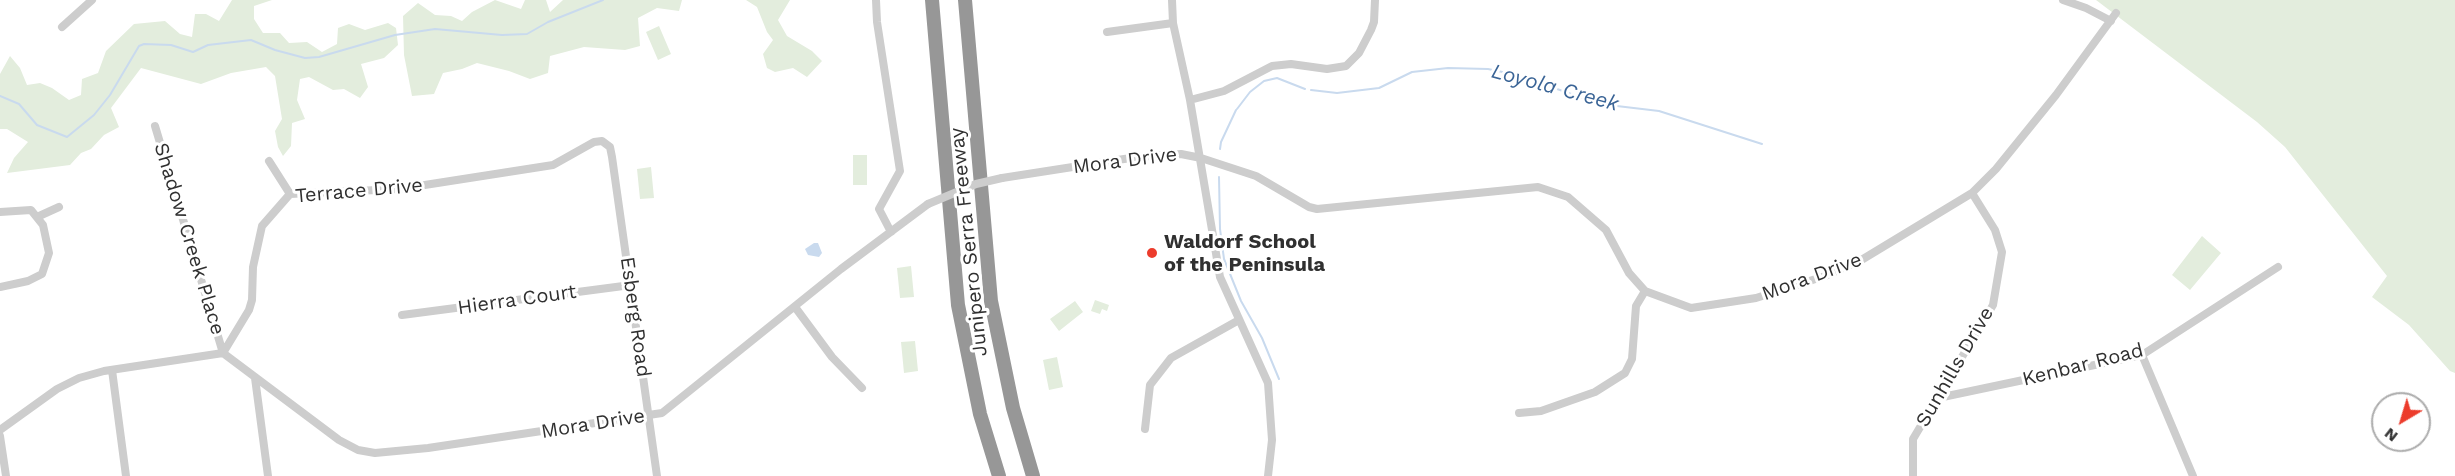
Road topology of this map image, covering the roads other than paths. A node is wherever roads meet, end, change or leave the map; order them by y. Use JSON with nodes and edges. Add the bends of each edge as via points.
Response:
{"nodes":[{"id":1,"x":92,"y":0,"type":"edge"},
{"id":2,"x":876,"y":0,"type":"edge"},
{"id":3,"x":932,"y":0,"type":"edge"},
{"id":4,"x":965,"y":0,"type":"edge"},
{"id":5,"x":1172,"y":0,"type":"edge"},
{"id":6,"x":1375,"y":0,"type":"edge"},
{"id":7,"x":2063,"y":0,"type":"edge"},
{"id":8,"x":2116,"y":14,"type":"dead end"},
{"id":9,"x":2111,"y":21,"type":"junction"},
{"id":10,"x":1173,"y":22,"type":"junction"},
{"id":11,"x":62,"y":27,"type":"dead end"},
{"id":12,"x":1107,"y":32,"type":"dead end"},
{"id":13,"x":1191,"y":100,"type":"junction"},
{"id":14,"x":154,"y":126,"type":"dead end"},
{"id":15,"x":612,"y":157,"type":"joint"},
{"id":16,"x":1201,"y":158,"type":"junction"},
{"id":17,"x":269,"y":160,"type":"dead end"},
{"id":18,"x":1972,"y":193,"type":"junction"},
{"id":19,"x":290,"y":194,"type":"junction"},
{"id":20,"x":60,"y":207,"type":"dead end"},
{"id":21,"x":0,"y":212,"type":"edge"},
{"id":22,"x":37,"y":218,"type":"junction"},
{"id":23,"x":891,"y":232,"type":"junction"},
{"id":24,"x":2278,"y":267,"type":"dead end"},
{"id":25,"x":631,"y":285,"type":"junction"},
{"id":26,"x":0,"y":287,"type":"edge"},
{"id":27,"x":1646,"y":291,"type":"junction"},
{"id":28,"x":795,"y":307,"type":"junction"},
{"id":29,"x":402,"y":315,"type":"dead end"},
{"id":30,"x":1239,"y":320,"type":"junction"},
{"id":31,"x":223,"y":353,"type":"junction"},
{"id":32,"x":2142,"y":355,"type":"junction"},
{"id":33,"x":112,"y":370,"type":"junction"},
{"id":34,"x":255,"y":378,"type":"junction"},
{"id":35,"x":862,"y":388,"type":"dead end"},
{"id":36,"x":1938,"y":398,"type":"junction"},
{"id":37,"x":1519,"y":413,"type":"dead end"},
{"id":38,"x":648,"y":415,"type":"junction"},
{"id":39,"x":1145,"y":429,"type":"dead end"},
{"id":40,"x":0,"y":430,"type":"edge"},
{"id":41,"x":0,"y":436,"type":"edge"},
{"id":42,"x":6,"y":476,"type":"edge"},
{"id":43,"x":126,"y":476,"type":"edge"},
{"id":44,"x":268,"y":476,"type":"edge"},
{"id":45,"x":657,"y":476,"type":"edge"},
{"id":46,"x":999,"y":476,"type":"edge"},
{"id":47,"x":1033,"y":476,"type":"edge"},
{"id":48,"x":1268,"y":476,"type":"edge"},
{"id":49,"x":1913,"y":476,"type":"edge"},
{"id":50,"x":2193,"y":476,"type":"edge"}],
"edges":[{"from":1,"to":11,"type":"street"},
{"from":2,"to":23,"type":"street","via":[[900,171],[879,209]]},
{"from":3,"to":46,"type":"highway","name":"Junipero Serra Freeway","via":[[958,305],[980,414]]},
{"from":4,"to":47,"type":"highway","name":"Junipero Serra Freeway","via":[[992,301],[1013,408]]},
{"from":5,"to":10,"type":"street"},
{"from":6,"to":13,"type":"street","via":[[1371,30],[1359,53],[1346,66],[1272,66],[1224,91]]},
{"from":7,"to":9,"type":"street"},
{"from":8,"to":9,"type":"street","name":"Mora Drive"},
{"from":9,"to":18,"type":"street","name":"Mora Drive","via":[[1996,170]]},
{"from":10,"to":12,"type":"street"},
{"from":10,"to":13,"type":"street"},
{"from":13,"to":16,"type":"street"},
{"from":14,"to":31,"type":"street","name":"Shadow Creek Place"},
{"from":15,"to":19,"type":"street","name":"Terrace Drive","via":[[610,147],[597,140],[553,165],[399,189]]},
{"from":15,"to":25,"type":"street","name":"Esberg Road"},
{"from":16,"to":23,"type":"street","name":"Mora Drive","bridge":true,"via":[[1181,154],[1137,157],[976,184],[928,204]]},
{"from":16,"to":27,"type":"street","name":"Mora Drive","via":[[1256,176],[1317,210],[1538,187],[1568,197],[1606,230],[1629,273]]},
{"from":16,"to":30,"type":"street","via":[[1220,277]]},
{"from":17,"to":19,"type":"street"},
{"from":18,"to":27,"type":"street","name":"Mora Drive","via":[[1863,259],[1791,288],[1691,308]]},
{"from":18,"to":36,"type":"street","name":"Sunhills Drive","via":[[1995,230],[2002,252],[1999,274],[1993,305]]},
{"from":19,"to":31,"type":"street","name":"Terrace Drive","via":[[262,226],[252,267],[249,310]]},
{"from":20,"to":22,"type":"street"},
{"from":21,"to":22,"type":"street","via":[[31,210]]},
{"from":22,"to":26,"type":"street","via":[[43,225],[49,253],[42,274]]},
{"from":23,"to":28,"type":"street","name":"Mora Drive"},
{"from":24,"to":32,"type":"street","name":"Kenbar Road"},
{"from":25,"to":29,"type":"street","name":"Hierra Court"},
{"from":25,"to":38,"type":"street","name":"Esberg Road"},
{"from":27,"to":37,"type":"street","via":[[1636,306],[1632,359],[1625,374],[1595,392],[1541,411]]},
{"from":28,"to":35,"type":"street","via":[[832,357]]},
{"from":28,"to":38,"type":"street","name":"Mora Drive","via":[[662,413]]},
{"from":30,"to":39,"type":"street","via":[[1171,358],[1150,385]]},
{"from":30,"to":48,"type":"street","via":[[1268,383],[1272,440]]},
{"from":31,"to":33,"type":"street"},
{"from":31,"to":34,"type":"street","name":"Mora Drive"},
{"from":32,"to":36,"type":"street","name":"Kenbar Road"},
{"from":32,"to":50,"type":"street"},
{"from":33,"to":40,"type":"street","via":[[68,382]]},
{"from":33,"to":43,"type":"street"},
{"from":34,"to":38,"type":"street","name":"Mora Drive","via":[[339,440],[375,453]]},
{"from":34,"to":44,"type":"street"},
{"from":36,"to":49,"type":"street","name":"Sunhills Drive","via":[[1913,439]]},
{"from":38,"to":45,"type":"street","name":"Esberg Road"},
{"from":41,"to":42,"type":"street"}]}
